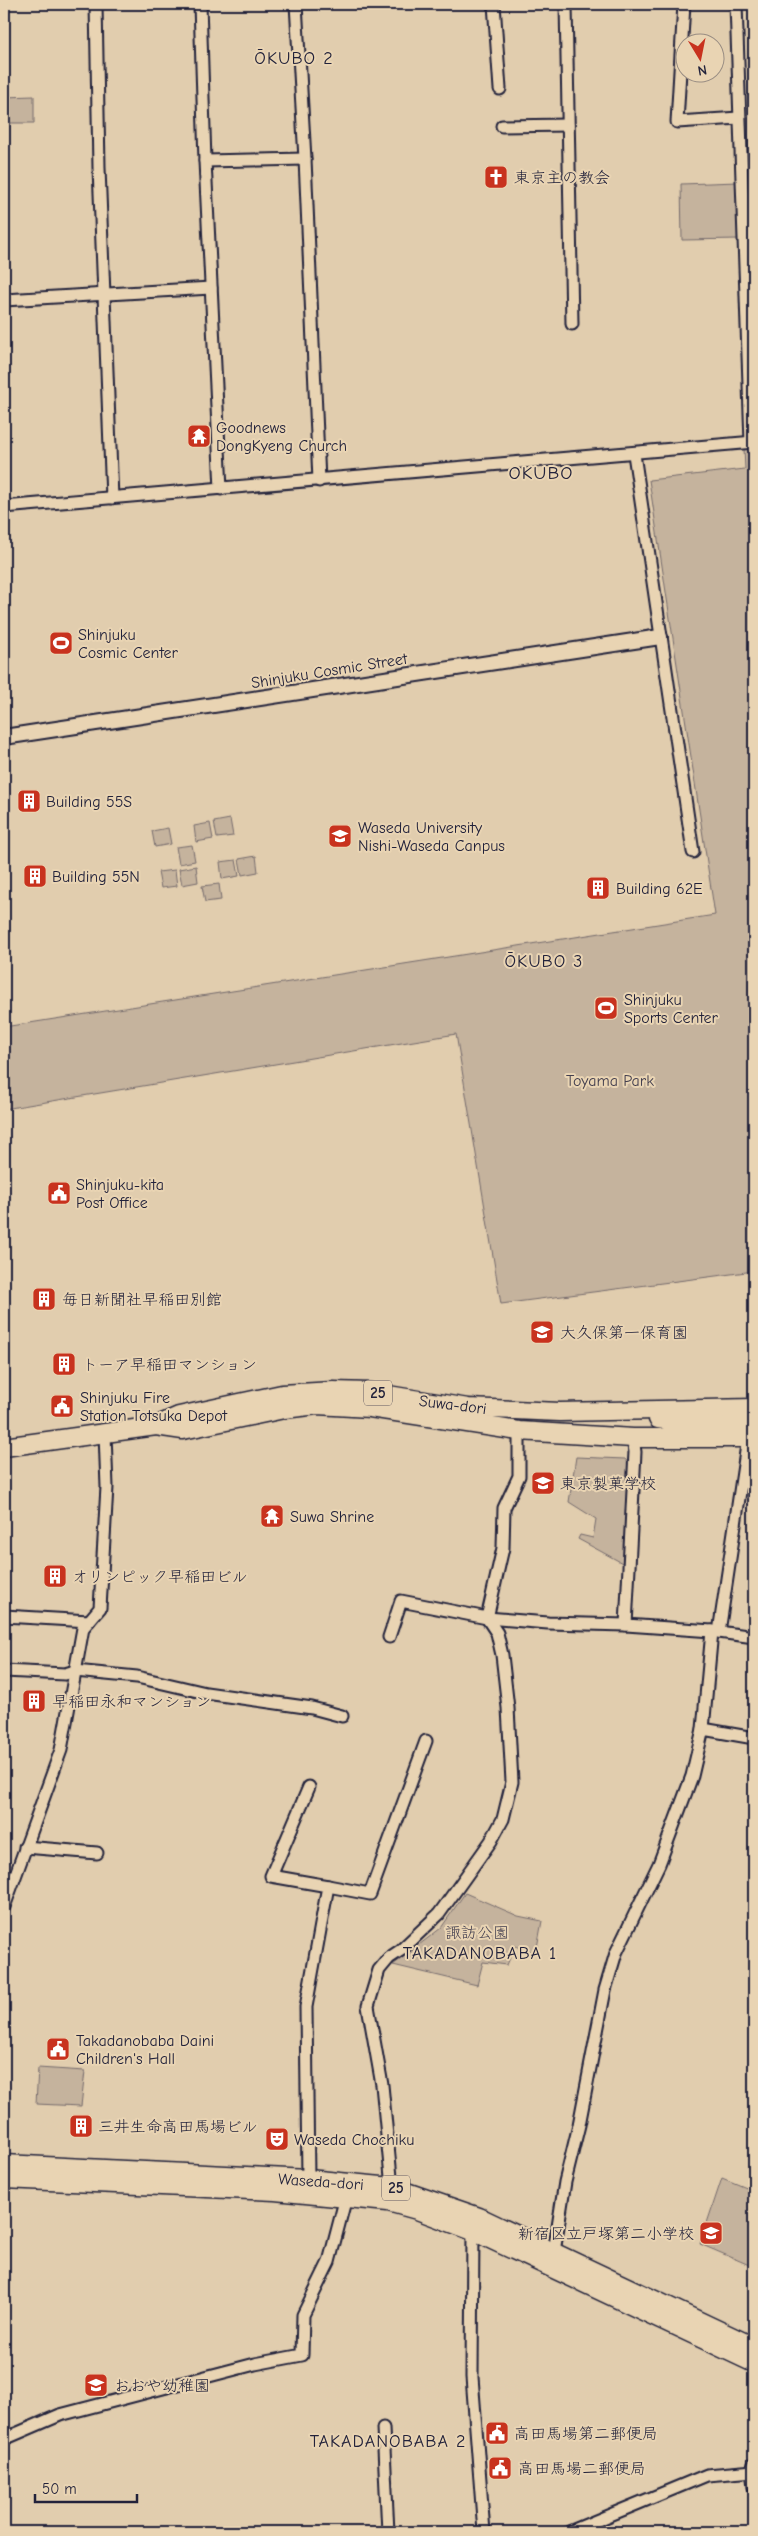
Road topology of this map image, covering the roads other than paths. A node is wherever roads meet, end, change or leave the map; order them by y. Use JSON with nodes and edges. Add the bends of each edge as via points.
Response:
{"nodes":[{"id":1,"x":96,"y":4,"type":"edge"},
{"id":2,"x":200,"y":4,"type":"edge"},
{"id":3,"x":296,"y":4,"type":"edge"},
{"id":4,"x":494,"y":4,"type":"edge"},
{"id":5,"x":566,"y":4,"type":"edge"},
{"id":6,"x":684,"y":4,"type":"edge"},
{"id":7,"x":736,"y":4,"type":"edge"},
{"id":8,"x":500,"y":89,"type":"dead end"},
{"id":9,"x":739,"y":118,"type":"junction"},
{"id":10,"x":502,"y":126,"type":"dead end"},
{"id":11,"x":568,"y":126,"type":"junction"},
{"id":12,"x":305,"y":159,"type":"junction"},
{"id":13,"x":205,"y":161,"type":"junction"},
{"id":14,"x":211,"y":288,"type":"junction"},
{"id":15,"x":104,"y":296,"type":"junction"},
{"id":16,"x":4,"y":300,"type":"edge"},
{"id":17,"x":572,"y":324,"type":"dead end"},
{"id":18,"x":753,"y":443,"type":"edge"},
{"id":19,"x":634,"y":454,"type":"junction"},
{"id":20,"x":319,"y":481,"type":"junction"},
{"id":21,"x":221,"y":490,"type":"junction"},
{"id":22,"x":112,"y":498,"type":"junction"},
{"id":23,"x":4,"y":507,"type":"edge"},
{"id":24,"x":660,"y":637,"type":"junction"},
{"id":25,"x":4,"y":737,"type":"edge"},
{"id":26,"x":693,"y":852,"type":"dead end"},
{"id":27,"x":754,"y":1408,"type":"edge"},
{"id":28,"x":518,"y":1410,"type":"junction"},
{"id":29,"x":603,"y":1413,"type":"junction"},
{"id":30,"x":687,"y":1423,"type":"junction"},
{"id":31,"x":156,"y":1426,"type":"junction"},
{"id":32,"x":517,"y":1431,"type":"junction"},
{"id":33,"x":752,"y":1433,"type":"edge"},
{"id":34,"x":105,"y":1434,"type":"junction"},
{"id":35,"x":599,"y":1436,"type":"junction"},
{"id":36,"x":633,"y":1438,"type":"junction"},
{"id":37,"x":4,"y":1447,"type":"edge"},
{"id":38,"x":4,"y":1616,"type":"edge"},
{"id":39,"x":488,"y":1618,"type":"junction"},
{"id":40,"x":89,"y":1621,"type":"junction"},
{"id":41,"x":626,"y":1625,"type":"junction"},
{"id":42,"x":716,"y":1632,"type":"junction"},
{"id":43,"x":389,"y":1637,"type":"dead end"},
{"id":44,"x":754,"y":1637,"type":"edge"},
{"id":45,"x":4,"y":1670,"type":"edge"},
{"id":46,"x":75,"y":1671,"type":"junction"},
{"id":47,"x":342,"y":1716,"type":"dead end"},
{"id":48,"x":703,"y":1729,"type":"junction"},
{"id":49,"x":754,"y":1738,"type":"edge"},
{"id":50,"x":426,"y":1741,"type":"dead end"},
{"id":51,"x":310,"y":1787,"type":"dead end"},
{"id":52,"x":25,"y":1847,"type":"junction"},
{"id":53,"x":97,"y":1853,"type":"dead end"},
{"id":54,"x":328,"y":1886,"type":"junction"},
{"id":55,"x":4,"y":1908,"type":"edge"},
{"id":56,"x":4,"y":2164,"type":"edge"},
{"id":57,"x":4,"y":2179,"type":"edge"},
{"id":58,"x":308,"y":2179,"type":"junction"},
{"id":59,"x":392,"y":2187,"type":"junction"},
{"id":60,"x":346,"y":2196,"type":"junction"},
{"id":61,"x":476,"y":2224,"type":"junction"},
{"id":62,"x":554,"y":2252,"type":"junction"},
{"id":63,"x":754,"y":2347,"type":"edge"},
{"id":64,"x":754,"y":2363,"type":"edge"},
{"id":65,"x":383,"y":2428,"type":"dead end"},
{"id":66,"x":4,"y":2439,"type":"edge"},
{"id":67,"x":754,"y":2468,"type":"edge"},
{"id":68,"x":754,"y":2487,"type":"edge"},
{"id":69,"x":597,"y":2527,"type":"edge"},
{"id":70,"x":388,"y":2532,"type":"edge"},
{"id":71,"x":484,"y":2532,"type":"edge"},
{"id":72,"x":569,"y":2532,"type":"edge"}],
"edges":[{"from":1,"to":15,"type":"street"},
{"from":2,"to":13,"type":"street"},
{"from":3,"to":12,"type":"street"},
{"from":4,"to":8,"type":"street"},
{"from":5,"to":11,"type":"street"},
{"from":6,"to":9,"type":"street","via":[[677,122]]},
{"from":7,"to":9,"type":"street"},
{"from":9,"to":18,"type":"street"},
{"from":10,"to":11,"type":"street"},
{"from":11,"to":17,"type":"street"},
{"from":12,"to":13,"type":"street"},
{"from":12,"to":20,"type":"street"},
{"from":13,"to":14,"type":"street"},
{"from":14,"to":15,"type":"street"},
{"from":14,"to":21,"type":"street"},
{"from":15,"to":16,"type":"street"},
{"from":15,"to":22,"type":"street"},
{"from":18,"to":19,"type":"street"},
{"from":19,"to":20,"type":"street"},
{"from":19,"to":24,"type":"street"},
{"from":20,"to":21,"type":"street"},
{"from":21,"to":22,"type":"street"},
{"from":22,"to":23,"type":"street"},
{"from":24,"to":25,"type":"street","name":"Shinjuku Cosmic Street"},
{"from":24,"to":26,"type":"street"},
{"from":27,"to":29,"type":"main road","name":"Suwa-dori","number":"25"},
{"from":28,"to":29,"type":"main road","name":"Suwa-dori","number":"25"},
{"from":28,"to":31,"type":"main road","name":"Suwa-dori","number":"25","via":[[468,1408],[370,1392],[333,1391],[282,1394],[179,1416]]},
{"from":28,"to":32,"type":"main road","via":[[511,1420]]},
{"from":29,"to":30,"type":"main road","number":"25"},
{"from":30,"to":33,"type":"main road","number":"25"},
{"from":30,"to":35,"type":"main road","number":"25"},
{"from":31,"to":32,"type":"main road","name":"Suwa-dori","number":"25","via":[[183,1430],[284,1409],[342,1406]]},
{"from":31,"to":34,"type":"main road","name":"Suwa-dori","number":"25"},
{"from":32,"to":35,"type":"main road","name":"Suwa-dori","number":"25"},
{"from":32,"to":39,"type":"street","via":[[519,1476],[504,1508],[503,1548]]},
{"from":33,"to":36,"type":"main road","name":"Suwa-dori","number":"25"},
{"from":33,"to":42,"type":"street"},
{"from":34,"to":37,"type":"main road","name":"Suwa-dori","number":"25"},
{"from":34,"to":40,"type":"street","via":[[107,1487],[100,1608]]},
{"from":35,"to":36,"type":"main road","name":"Suwa-dori","number":"25"},
{"from":36,"to":41,"type":"street","via":[[635,1452]]},
{"from":38,"to":40,"type":"street"},
{"from":39,"to":41,"type":"street"},
{"from":39,"to":43,"type":"street","via":[[401,1601]]},
{"from":39,"to":59,"type":"street","via":[[497,1634],[502,1654],[510,1732],[512,1782],[503,1819],[439,1914],[388,1958],[380,1970],[368,2006],[382,2085]]},
{"from":40,"to":46,"type":"street","via":[[83,1628]]},
{"from":41,"to":42,"type":"street"},
{"from":42,"to":44,"type":"street"},
{"from":42,"to":48,"type":"street"},
{"from":45,"to":46,"type":"street","via":[[65,1674]]},
{"from":46,"to":47,"type":"street","via":[[137,1677],[206,1693],[312,1708]]},
{"from":46,"to":52,"type":"street","via":[[61,1750]]},
{"from":48,"to":49,"type":"street"},
{"from":48,"to":62,"type":"street","via":[[692,1776],[659,1864],[616,1953],[605,1990],[565,2182]]},
{"from":50,"to":54,"type":"street","via":[[370,1894]]},
{"from":51,"to":54,"type":"street","via":[[271,1876]]},
{"from":52,"to":53,"type":"street"},
{"from":52,"to":55,"type":"street"},
{"from":54,"to":58,"type":"street","via":[[306,2007]]},
{"from":56,"to":58,"type":"main road","name":"Waseda-dori","number":"25"},
{"from":57,"to":60,"type":"main road","name":"Waseda-dori","number":"25"},
{"from":58,"to":59,"type":"main road","name":"Waseda-dori","number":"25"},
{"from":59,"to":61,"type":"main road","name":"Waseda-dori","number":"25"},
{"from":60,"to":61,"type":"main road","name":"Waseda-dori","number":"25","via":[[388,2202]]},
{"from":60,"to":66,"type":"street","via":[[329,2262],[303,2315],[302,2355],[255,2364],[60,2415]]},
{"from":61,"to":62,"type":"main road","name":"Waseda-dori","number":"25"},
{"from":61,"to":64,"type":"main road","name":"Waseda-dori","number":"25"},
{"from":61,"to":71,"type":"street","via":[[472,2377]]},
{"from":62,"to":63,"type":"main road","name":"Waseda-dori","number":"25"},
{"from":65,"to":70,"type":"street"},
{"from":67,"to":68,"type":"street"},
{"from":67,"to":69,"type":"street","via":[[707,2475]]},
{"from":69,"to":72,"type":"street"}]}
